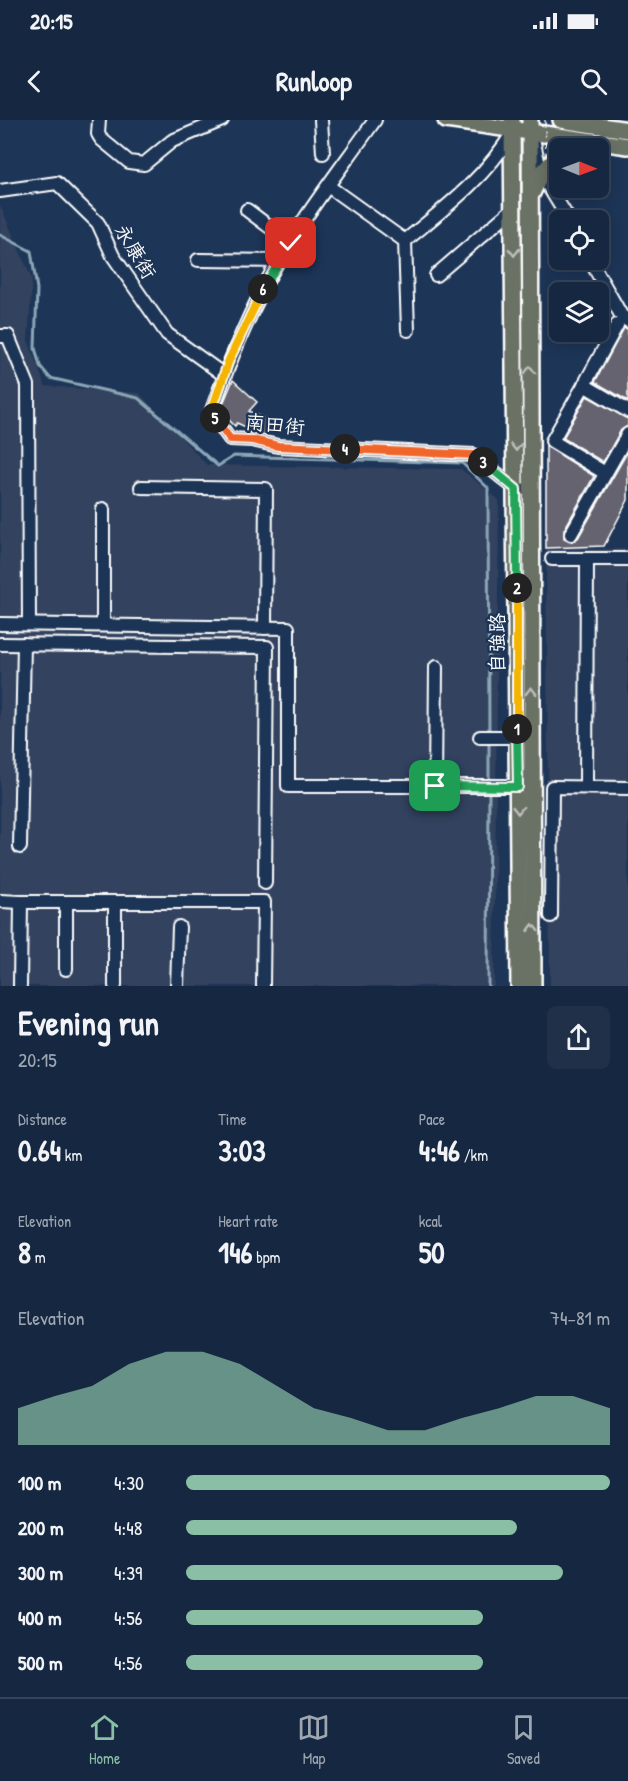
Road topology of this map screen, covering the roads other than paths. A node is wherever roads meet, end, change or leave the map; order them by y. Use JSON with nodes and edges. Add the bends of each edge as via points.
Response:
{"nodes":[{"id":1,"x":99,"y":120,"type":"edge"},
{"id":2,"x":222,"y":120,"type":"edge"},
{"id":3,"x":321,"y":120,"type":"edge"},
{"id":4,"x":375,"y":120,"type":"edge"},
{"id":5,"x":446,"y":120,"type":"edge"},
{"id":6,"x":561,"y":120,"type":"edge"},
{"id":7,"x":591,"y":123,"type":"edge"},
{"id":8,"x":513,"y":125,"type":"edge"},
{"id":9,"x":530,"y":127,"type":"edge"},
{"id":10,"x":628,"y":130,"type":"edge"},
{"id":11,"x":578,"y":138,"type":"edge"},
{"id":12,"x":609,"y":143,"type":"edge"},
{"id":13,"x":628,"y":146,"type":"edge"},
{"id":14,"x":323,"y":153,"type":"dead end"},
{"id":15,"x":549,"y":161,"type":"edge"},
{"id":16,"x":541,"y":174,"type":"junction"},
{"id":17,"x":328,"y":186,"type":"junction"},
{"id":18,"x":0,"y":191,"type":"edge"},
{"id":19,"x":529,"y":198,"type":"junction"},
{"id":20,"x":513,"y":208,"type":"junction"},
{"id":21,"x":247,"y":210,"type":"dead end"},
{"id":22,"x":564,"y":210,"type":"edge"},
{"id":23,"x":405,"y":241,"type":"junction"},
{"id":24,"x":291,"y":243,"type":"junction"},
{"id":25,"x":198,"y":260,"type":"dead end"},
{"id":26,"x":279,"y":261,"type":"junction"},
{"id":27,"x":596,"y":270,"type":"edge"},
{"id":28,"x":436,"y":275,"type":"dead end"},
{"id":29,"x":623,"y":323,"type":"edge"},
{"id":30,"x":408,"y":330,"type":"dead end"},
{"id":31,"x":0,"y":336,"type":"edge"},
{"id":32,"x":224,"y":375,"type":"junction"},
{"id":33,"x":584,"y":385,"type":"junction"},
{"id":34,"x":628,"y":411,"type":"edge"},
{"id":35,"x":628,"y":434,"type":"edge"},
{"id":36,"x":605,"y":473,"type":"junction"},
{"id":37,"x":141,"y":487,"type":"dead end"},
{"id":38,"x":523,"y":489,"type":"junction"},
{"id":39,"x":103,"y":509,"type":"dead end"},
{"id":40,"x":571,"y":534,"type":"dead end"},
{"id":41,"x":552,"y":559,"type":"dead end"},
{"id":42,"x":587,"y":559,"type":"junction"},
{"id":43,"x":628,"y":559,"type":"edge"},
{"id":44,"x":0,"y":624,"type":"edge"},
{"id":45,"x":29,"y":624,"type":"junction"},
{"id":46,"x":103,"y":625,"type":"junction"},
{"id":47,"x":265,"y":628,"type":"junction"},
{"id":48,"x":0,"y":644,"type":"edge"},
{"id":49,"x":24,"y":644,"type":"junction"},
{"id":50,"x":436,"y":668,"type":"dead end"},
{"id":51,"x":480,"y":736,"type":"dead end"},
{"id":52,"x":517,"y":737,"type":"junction"},
{"id":53,"x":435,"y":786,"type":"junction"},
{"id":54,"x":525,"y":787,"type":"junction"},
{"id":55,"x":586,"y":787,"type":"junction"},
{"id":56,"x":628,"y":788,"type":"edge"},
{"id":57,"x":20,"y":846,"type":"dead end"},
{"id":58,"x":265,"y":883,"type":"dead end"},
{"id":59,"x":0,"y":901,"type":"edge"},
{"id":60,"x":21,"y":902,"type":"junction"},
{"id":61,"x":66,"y":902,"type":"junction"},
{"id":62,"x":115,"y":902,"type":"junction"},
{"id":63,"x":552,"y":916,"type":"dead end"},
{"id":64,"x":179,"y":927,"type":"dead end"},
{"id":65,"x":66,"y":969,"type":"dead end"},
{"id":66,"x":20,"y":986,"type":"edge"},
{"id":67,"x":115,"y":986,"type":"edge"},
{"id":68,"x":177,"y":986,"type":"edge"},
{"id":69,"x":263,"y":986,"type":"edge"},
{"id":70,"x":519,"y":986,"type":"edge"},
{"id":71,"x":533,"y":986,"type":"edge"}],
"edges":[{"from":1,"to":2,"type":"street","via":[[101,139],[129,162],[144,164],[172,141]]},
{"from":3,"to":14,"type":"street"},
{"from":4,"to":17,"type":"street","name":"南田街"},
{"from":5,"to":8,"type":"main road"},
{"from":6,"to":7,"type":"main road"},
{"from":7,"to":10,"type":"main road"},
{"from":8,"to":9,"type":"main road"},
{"from":8,"to":20,"type":"main road","name":"自強路"},
{"from":8,"to":23,"type":"street","via":[[496,160]]},
{"from":9,"to":11,"type":"main road"},
{"from":9,"to":16,"type":"street"},
{"from":9,"to":19,"type":"main road","name":"自強路"},
{"from":12,"to":13,"type":"main road"},
{"from":15,"to":16,"type":"main road"},
{"from":16,"to":19,"type":"main road"},
{"from":16,"to":22,"type":"street"},
{"from":17,"to":23,"type":"street"},
{"from":17,"to":24,"type":"street","name":"南田街"},
{"from":18,"to":32,"type":"street","name":"永康街","via":[[57,183],[98,224],[112,256],[167,334]]},
{"from":38,"to":19,"type":"main road","name":"自強路","one_way":true},
{"from":20,"to":28,"type":"street"},
{"from":20,"to":38,"type":"main road","name":"自強路","one_way":true},
{"from":21,"to":24,"type":"street"},
{"from":23,"to":30,"type":"street"},
{"from":24,"to":26,"type":"street","name":"南田街"},
{"from":25,"to":26,"type":"street"},
{"from":26,"to":32,"type":"street","name":"南田街"},
{"from":27,"to":29,"type":"street"},
{"from":29,"to":33,"type":"street"},
{"from":31,"to":45,"type":"street","via":[[8,336],[28,385]]},
{"from":32,"to":38,"type":"street","name":"南田街","via":[[211,413],[230,439],[278,446],[474,455]]},
{"from":33,"to":34,"type":"street"},
{"from":33,"to":36,"type":"street","via":[[552,441]]},
{"from":35,"to":36,"type":"street"},
{"from":36,"to":40,"type":"street"},
{"from":37,"to":47,"type":"street","via":[[266,489]]},
{"from":38,"to":52,"type":"main road","name":"自強路"},
{"from":39,"to":46,"type":"street"},
{"from":41,"to":42,"type":"street"},
{"from":42,"to":43,"type":"street"},
{"from":42,"to":55,"type":"street"},
{"from":44,"to":45,"type":"street"},
{"from":45,"to":46,"type":"street"},
{"from":46,"to":47,"type":"street"},
{"from":47,"to":53,"type":"street","via":[[288,628],[288,786]]},
{"from":48,"to":49,"type":"street"},
{"from":49,"to":57,"type":"street"},
{"from":49,"to":58,"type":"street","via":[[267,647]]},
{"from":50,"to":53,"type":"street"},
{"from":51,"to":52,"type":"street"},
{"from":52,"to":54,"type":"main road","name":"自強路"},
{"from":53,"to":54,"type":"street"},
{"from":54,"to":70,"type":"main road","name":"自強路","one_way":true},
{"from":71,"to":54,"type":"main road","name":"自強路","one_way":true},
{"from":55,"to":56,"type":"street"},
{"from":55,"to":63,"type":"street","via":[[552,787]]},
{"from":59,"to":60,"type":"street"},
{"from":60,"to":61,"type":"street"},
{"from":60,"to":66,"type":"street"},
{"from":61,"to":62,"type":"street"},
{"from":61,"to":65,"type":"street"},
{"from":62,"to":67,"type":"street"},
{"from":62,"to":69,"type":"street","via":[[264,902]]},
{"from":64,"to":68,"type":"street"}]}
